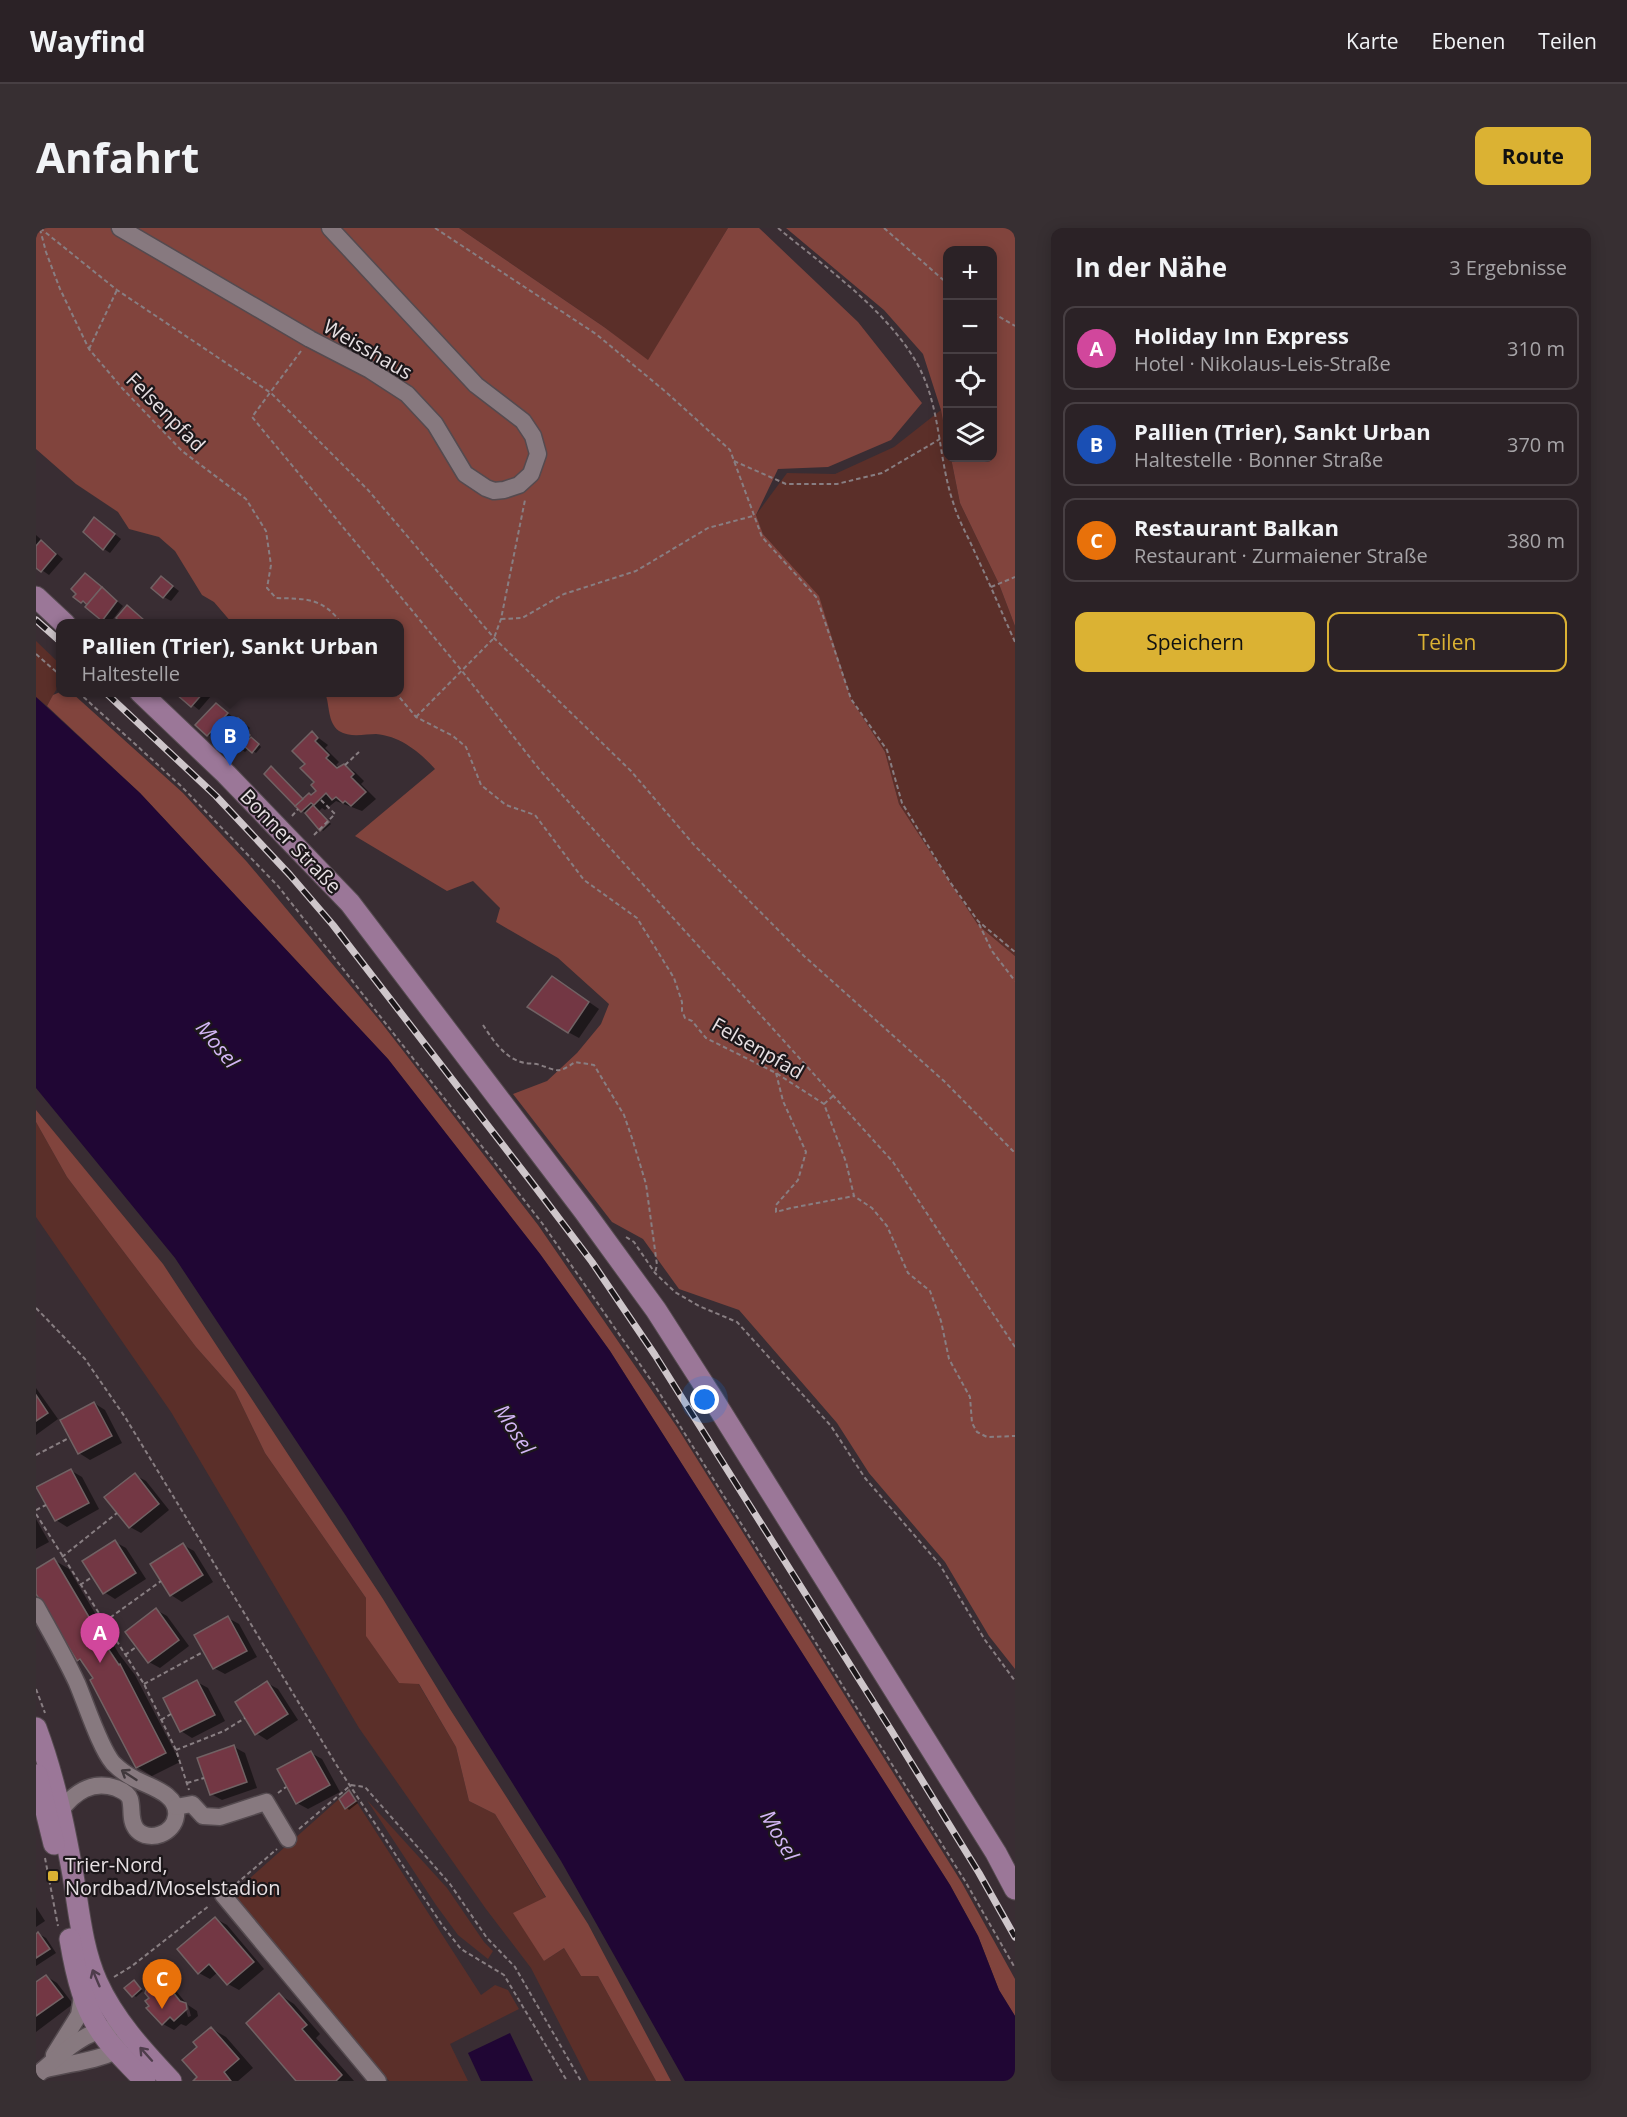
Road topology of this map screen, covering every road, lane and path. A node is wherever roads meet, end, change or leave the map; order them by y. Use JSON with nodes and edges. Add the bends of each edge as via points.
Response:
{"nodes":[{"id":1,"x":40,"y":228,"type":"edge"},
{"id":2,"x":120,"y":228,"type":"edge"},
{"id":3,"x":330,"y":228,"type":"edge"},
{"id":4,"x":435,"y":228,"type":"edge"},
{"id":5,"x":778,"y":228,"type":"edge"},
{"id":6,"x":884,"y":228,"type":"edge"},
{"id":7,"x":36,"y":232,"type":"edge"},
{"id":8,"x":943,"y":280,"type":"edge"},
{"id":9,"x":117,"y":290,"type":"junction"},
{"id":10,"x":997,"y":316,"type":"edge"},
{"id":11,"x":1015,"y":326,"type":"edge"},
{"id":12,"x":310,"y":339,"type":"junction"},
{"id":13,"x":89,"y":349,"type":"junction"},
{"id":14,"x":271,"y":393,"type":"junction"},
{"id":15,"x":940,"y":439,"type":"junction"},
{"id":16,"x":734,"y":461,"type":"junction"},
{"id":17,"x":531,"y":474,"type":"junction"},
{"id":18,"x":753,"y":516,"type":"junction"},
{"id":19,"x":1015,"y":577,"type":"edge"},
{"id":20,"x":991,"y":587,"type":"junction"},
{"id":21,"x":36,"y":597,"type":"edge"},
{"id":22,"x":60,"y":619,"type":"edge"},
{"id":23,"x":338,"y":619,"type":"edge"},
{"id":24,"x":501,"y":619,"type":"junction"},
{"id":25,"x":495,"y":638,"type":"junction"},
{"id":26,"x":1015,"y":642,"type":"edge"},
{"id":27,"x":36,"y":654,"type":"edge"},
{"id":28,"x":462,"y":671,"type":"junction"},
{"id":29,"x":56,"y":672,"type":"edge"},
{"id":30,"x":82,"y":697,"type":"edge"},
{"id":31,"x":144,"y":697,"type":"edge"},
{"id":32,"x":400,"y":697,"type":"edge"},
{"id":33,"x":417,"y":717,"type":"junction"},
{"id":34,"x":359,"y":752,"type":"dead end"},
{"id":35,"x":345,"y":765,"type":"dead end"},
{"id":36,"x":320,"y":799,"type":"dead end"},
{"id":37,"x":314,"y":835,"type":"dead end"},
{"id":38,"x":978,"y":921,"type":"junction"},
{"id":39,"x":1015,"y":952,"type":"edge"},
{"id":40,"x":1015,"y":981,"type":"edge"},
{"id":41,"x":483,"y":1025,"type":"dead end"},
{"id":42,"x":776,"y":1073,"type":"junction"},
{"id":43,"x":833,"y":1095,"type":"junction"},
{"id":44,"x":824,"y":1104,"type":"junction"},
{"id":45,"x":1015,"y":1153,"type":"edge"},
{"id":46,"x":854,"y":1196,"type":"junction"},
{"id":47,"x":607,"y":1242,"type":"junction"},
{"id":48,"x":655,"y":1273,"type":"junction"},
{"id":49,"x":36,"y":1308,"type":"edge"},
{"id":50,"x":1015,"y":1347,"type":"edge"},
{"id":51,"x":1015,"y":1436,"type":"edge"},
{"id":52,"x":69,"y":1438,"type":"dead end"},
{"id":53,"x":36,"y":1455,"type":"edge"},
{"id":54,"x":46,"y":1505,"type":"dead end"},
{"id":55,"x":36,"y":1512,"type":"edge"},
{"id":56,"x":117,"y":1513,"type":"dead end"},
{"id":57,"x":62,"y":1557,"type":"junction"},
{"id":58,"x":92,"y":1577,"type":"dead end"},
{"id":59,"x":161,"y":1581,"type":"dead end"},
{"id":60,"x":80,"y":1585,"type":"junction"},
{"id":61,"x":36,"y":1606,"type":"edge"},
{"id":62,"x":104,"y":1622,"type":"junction"},
{"id":63,"x":136,"y":1647,"type":"dead end"},
{"id":64,"x":203,"y":1652,"type":"dead end"},
{"id":65,"x":125,"y":1655,"type":"junction"},
{"id":66,"x":1015,"y":1681,"type":"edge"},
{"id":67,"x":144,"y":1684,"type":"junction"},
{"id":68,"x":171,"y":1714,"type":"dead end"},
{"id":69,"x":245,"y":1718,"type":"dead end"},
{"id":70,"x":161,"y":1720,"type":"junction"},
{"id":71,"x":36,"y":1728,"type":"edge"},
{"id":72,"x":176,"y":1750,"type":"junction"},
{"id":73,"x":36,"y":1771,"type":"edge"},
{"id":74,"x":204,"y":1778,"type":"dead end"},
{"id":75,"x":188,"y":1783,"type":"junction"},
{"id":76,"x":351,"y":1785,"type":"junction"},
{"id":77,"x":184,"y":1806,"type":"junction"},
{"id":78,"x":61,"y":1810,"type":"junction"},
{"id":79,"x":288,"y":1839,"type":"junction"},
{"id":80,"x":45,"y":1858,"type":"dead end"},
{"id":81,"x":1015,"y":1888,"type":"edge"},
{"id":82,"x":223,"y":1895,"type":"junction"},
{"id":83,"x":56,"y":1915,"type":"junction"},
{"id":84,"x":50,"y":1918,"type":"dead end"},
{"id":85,"x":58,"y":1926,"type":"dead end"},
{"id":86,"x":1015,"y":1968,"type":"edge"},
{"id":87,"x":111,"y":1980,"type":"dead end"},
{"id":88,"x":82,"y":1996,"type":"junction"},
{"id":89,"x":125,"y":2029,"type":"junction"},
{"id":90,"x":100,"y":2030,"type":"junction"},
{"id":91,"x":116,"y":2051,"type":"junction"},
{"id":92,"x":39,"y":2073,"type":"edge"},
{"id":93,"x":145,"y":2081,"type":"edge"},
{"id":94,"x":171,"y":2081,"type":"edge"},
{"id":95,"x":378,"y":2081,"type":"edge"},
{"id":96,"x":567,"y":2081,"type":"edge"},
{"id":97,"x":581,"y":2081,"type":"edge"}],
"edges":[{"from":1,"to":7,"type":"path"},
{"from":1,"to":9,"type":"path"},
{"from":1,"to":13,"type":"path","name":"Felsenpfad","via":[[60,289]]},
{"from":2,"to":12,"type":"street","name":"Weisshaus"},
{"from":3,"to":17,"type":"street","name":"Weisshaus","via":[[476,385],[523,421],[538,454]]},
{"from":4,"to":16,"type":"path","via":[[596,334],[730,450]]},
{"from":5,"to":15,"type":"path","via":[[880,315],[914,358],[934,404]]},
{"from":6,"to":8,"type":"path"},
{"from":9,"to":13,"type":"path"},
{"from":9,"to":14,"type":"path"},
{"from":10,"to":11,"type":"path"},
{"from":12,"to":14,"type":"path"},
{"from":12,"to":17,"type":"street","name":"Weisshaus","via":[[407,394],[435,424],[465,474],[486,488],[504,490],[519,485]]},
{"from":13,"to":23,"type":"path","name":"Felsenpfad","via":[[182,451],[246,499],[266,531],[271,566],[267,588],[276,597],[313,600]]},
{"from":14,"to":25,"type":"path","via":[[368,490]]},
{"from":14,"to":28,"type":"path","via":[[252,417]]},
{"from":15,"to":16,"type":"path","via":[[882,473],[837,484],[786,484]]},
{"from":15,"to":20,"type":"path","via":[[954,505]]},
{"from":16,"to":18,"type":"path"},
{"from":17,"to":24,"type":"path"},
{"from":18,"to":24,"type":"path","via":[[708,528],[636,571],[564,594],[522,618]]},
{"from":18,"to":38,"type":"path","via":[[762,537],[817,598],[851,699],[887,750],[902,803]]},
{"from":19,"to":20,"type":"path"},
{"from":20,"to":26,"type":"path"},
{"from":21,"to":22,"type":"main road"},
{"from":24,"to":25,"type":"path"},
{"from":25,"to":28,"type":"path"},
{"from":25,"to":45,"type":"path","via":[[631,771],[695,846],[789,941],[944,1081]]},
{"from":27,"to":29,"type":"path"},
{"from":28,"to":33,"type":"path"},
{"from":28,"to":43,"type":"path","via":[[539,769]]},
{"from":30,"to":86,"type":"path","via":[[181,786],[278,886],[542,1222],[668,1406],[959,1871]]},
{"from":31,"to":47,"type":"main road","name":"Bonner Straße","via":[[226,774],[351,903]]},
{"from":32,"to":33,"type":"path","name":"Felsenpfad"},
{"from":33,"to":42,"type":"path","name":"Felsenpfad","via":[[466,747],[482,785],[506,805],[535,815],[584,880],[637,918],[674,978],[685,1018],[706,1038]]},
{"from":34,"to":35,"type":"path"},
{"from":36,"to":37,"type":"path","via":[[334,814]]},
{"from":38,"to":39,"type":"path"},
{"from":38,"to":40,"type":"path","via":[[992,951]]},
{"from":41,"to":48,"type":"path","via":[[494,1042],[522,1062],[559,1071],[575,1062],[594,1065],[624,1114],[646,1184]]},
{"from":42,"to":44,"type":"path","name":"Felsenpfad"},
{"from":42,"to":46,"type":"path","via":[[783,1101],[806,1152],[798,1180],[776,1205],[776,1212]]},
{"from":43,"to":44,"type":"path"},
{"from":43,"to":50,"type":"path","via":[[893,1162]]},
{"from":44,"to":46,"type":"path"},
{"from":46,"to":51,"type":"path","via":[[872,1208],[887,1226],[909,1273],[930,1291],[949,1359],[970,1398],[972,1423],[977,1432],[987,1437]]},
{"from":47,"to":48,"type":"path","via":[[625,1236],[634,1242]]},
{"from":47,"to":81,"type":"main road","name":"Bonner Straße","via":[[713,1399]]},
{"from":48,"to":66,"type":"path","via":[[675,1292],[737,1322],[831,1426],[865,1478],[940,1565]]},
{"from":49,"to":76,"type":"path","via":[[85,1359],[125,1417]]},
{"from":52,"to":53,"type":"path"},
{"from":54,"to":55,"type":"path"},
{"from":55,"to":57,"type":"path"},
{"from":56,"to":57,"type":"path"},
{"from":57,"to":60,"type":"path"},
{"from":58,"to":60,"type":"path"},
{"from":59,"to":62,"type":"path"},
{"from":60,"to":62,"type":"path"},
{"from":77,"to":61,"type":"street","one_way":true,"via":[[134,1779],[112,1761]]},
{"from":62,"to":65,"type":"path"},
{"from":63,"to":65,"type":"path"},
{"from":64,"to":67,"type":"path"},
{"from":65,"to":67,"type":"path"},
{"from":67,"to":70,"type":"path"},
{"from":68,"to":70,"type":"path"},
{"from":69,"to":72,"type":"path"},
{"from":70,"to":72,"type":"path"},
{"from":71,"to":78,"type":"main road"},
{"from":72,"to":75,"type":"path"},
{"from":73,"to":88,"type":"main road","via":[[52,1831]]},
{"from":74,"to":75,"type":"path"},
{"from":75,"to":77,"type":"path"},
{"from":76,"to":79,"type":"path"},
{"from":76,"to":96,"type":"path","via":[[461,1949],[504,1975]]},
{"from":76,"to":97,"type":"path","via":[[365,1787],[450,1884],[487,1938],[515,1967]]},
{"from":77,"to":78,"type":"street","via":[[172,1827],[152,1835],[137,1830],[127,1794],[113,1787],[84,1789],[74,1794]]},
{"from":77,"to":79,"type":"street","via":[[202,1816],[220,1817],[266,1802]]},
{"from":89,"to":78,"type":"main road","one_way":true,"via":[[109,2006],[84,1943]]},
{"from":79,"to":82,"type":"path"},
{"from":80,"to":83,"type":"path"},
{"from":82,"to":87,"type":"path"},
{"from":82,"to":95,"type":"street"},
{"from":83,"to":84,"type":"path"},
{"from":83,"to":85,"type":"path"},
{"from":88,"to":90,"type":"main road"},
{"from":88,"to":92,"type":"street","via":[[74,2025]]},
{"from":89,"to":90,"type":"street"},
{"from":89,"to":91,"type":"street"},
{"from":94,"to":89,"type":"main road","one_way":true},
{"from":90,"to":91,"type":"main road"},
{"from":90,"to":92,"type":"street","via":[[83,2038]]},
{"from":91,"to":92,"type":"street","via":[[99,2059],[64,2064]]},
{"from":91,"to":93,"type":"main road"}]}
